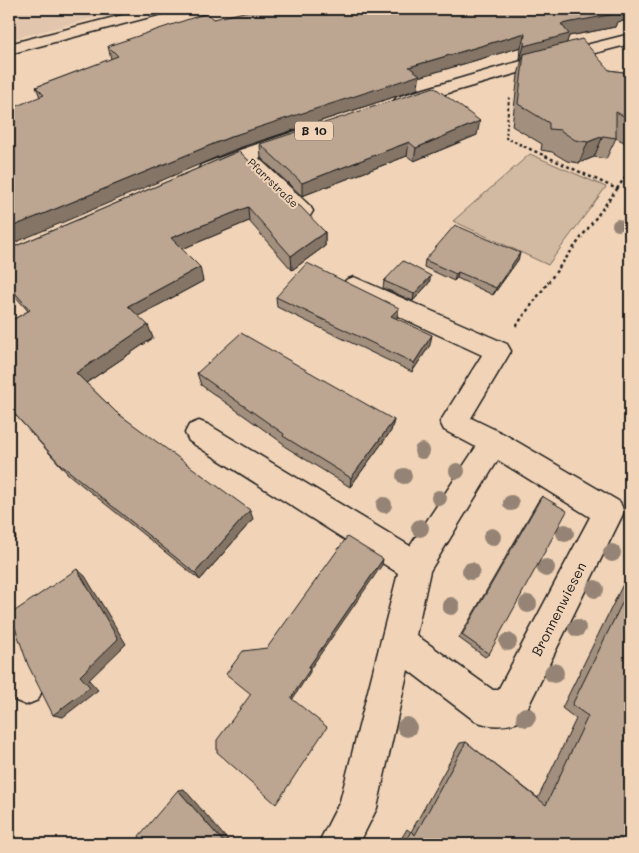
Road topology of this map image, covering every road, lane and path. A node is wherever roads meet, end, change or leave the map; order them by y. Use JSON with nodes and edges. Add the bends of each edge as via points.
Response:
{"nodes":[{"id":1,"x":164,"y":9,"type":"edge"},
{"id":2,"x":630,"y":39,"type":"edge"},
{"id":3,"x":9,"y":49,"type":"edge"},
{"id":4,"x":509,"y":96,"type":"dead end"},
{"id":5,"x":388,"y":106,"type":"edge"},
{"id":6,"x":316,"y":130,"type":"edge"},
{"id":7,"x":244,"y":155,"type":"junction"},
{"id":8,"x":630,"y":170,"type":"edge"},
{"id":9,"x":190,"y":178,"type":"edge"},
{"id":10,"x":617,"y":189,"type":"junction"},
{"id":11,"x":302,"y":211,"type":"edge"},
{"id":12,"x":354,"y":286,"type":"edge"},
{"id":13,"x":498,"y":351,"type":"junction"},
{"id":14,"x":199,"y":433,"type":"dead end"},
{"id":15,"x":494,"y":443,"type":"junction"},
{"id":16,"x":415,"y":566,"type":"junction"},
{"id":17,"x":9,"y":638,"type":"edge"},
{"id":18,"x":396,"y":641,"type":"junction"},
{"id":19,"x":26,"y":688,"type":"dead end"},
{"id":20,"x":338,"y":844,"type":"edge"}],
"edges":[{"from":1,"to":3,"type":"street"},
{"from":2,"to":5,"type":"street","via":[[512,69]]},
{"from":4,"to":10,"type":"path","via":[[506,138]]},
{"from":6,"to":7,"type":"street","number":"B 10"},
{"from":7,"to":9,"type":"street","number":"B 10"},
{"from":7,"to":11,"type":"street","name":"Pfarrstraße"},
{"from":8,"to":10,"type":"path"},
{"from":10,"to":13,"type":"path"},
{"from":12,"to":13,"type":"street"},
{"from":13,"to":15,"type":"street","name":"Bronnenwiesen","via":[[454,422]]},
{"from":14,"to":16,"type":"street"},
{"from":15,"to":16,"type":"street"},
{"from":15,"to":18,"type":"street","name":"Bronnenwiesen","via":[[609,512],[508,708],[488,708]]},
{"from":16,"to":18,"type":"street"},
{"from":17,"to":19,"type":"street"},
{"from":18,"to":20,"type":"street","via":[[358,808]]}]}
